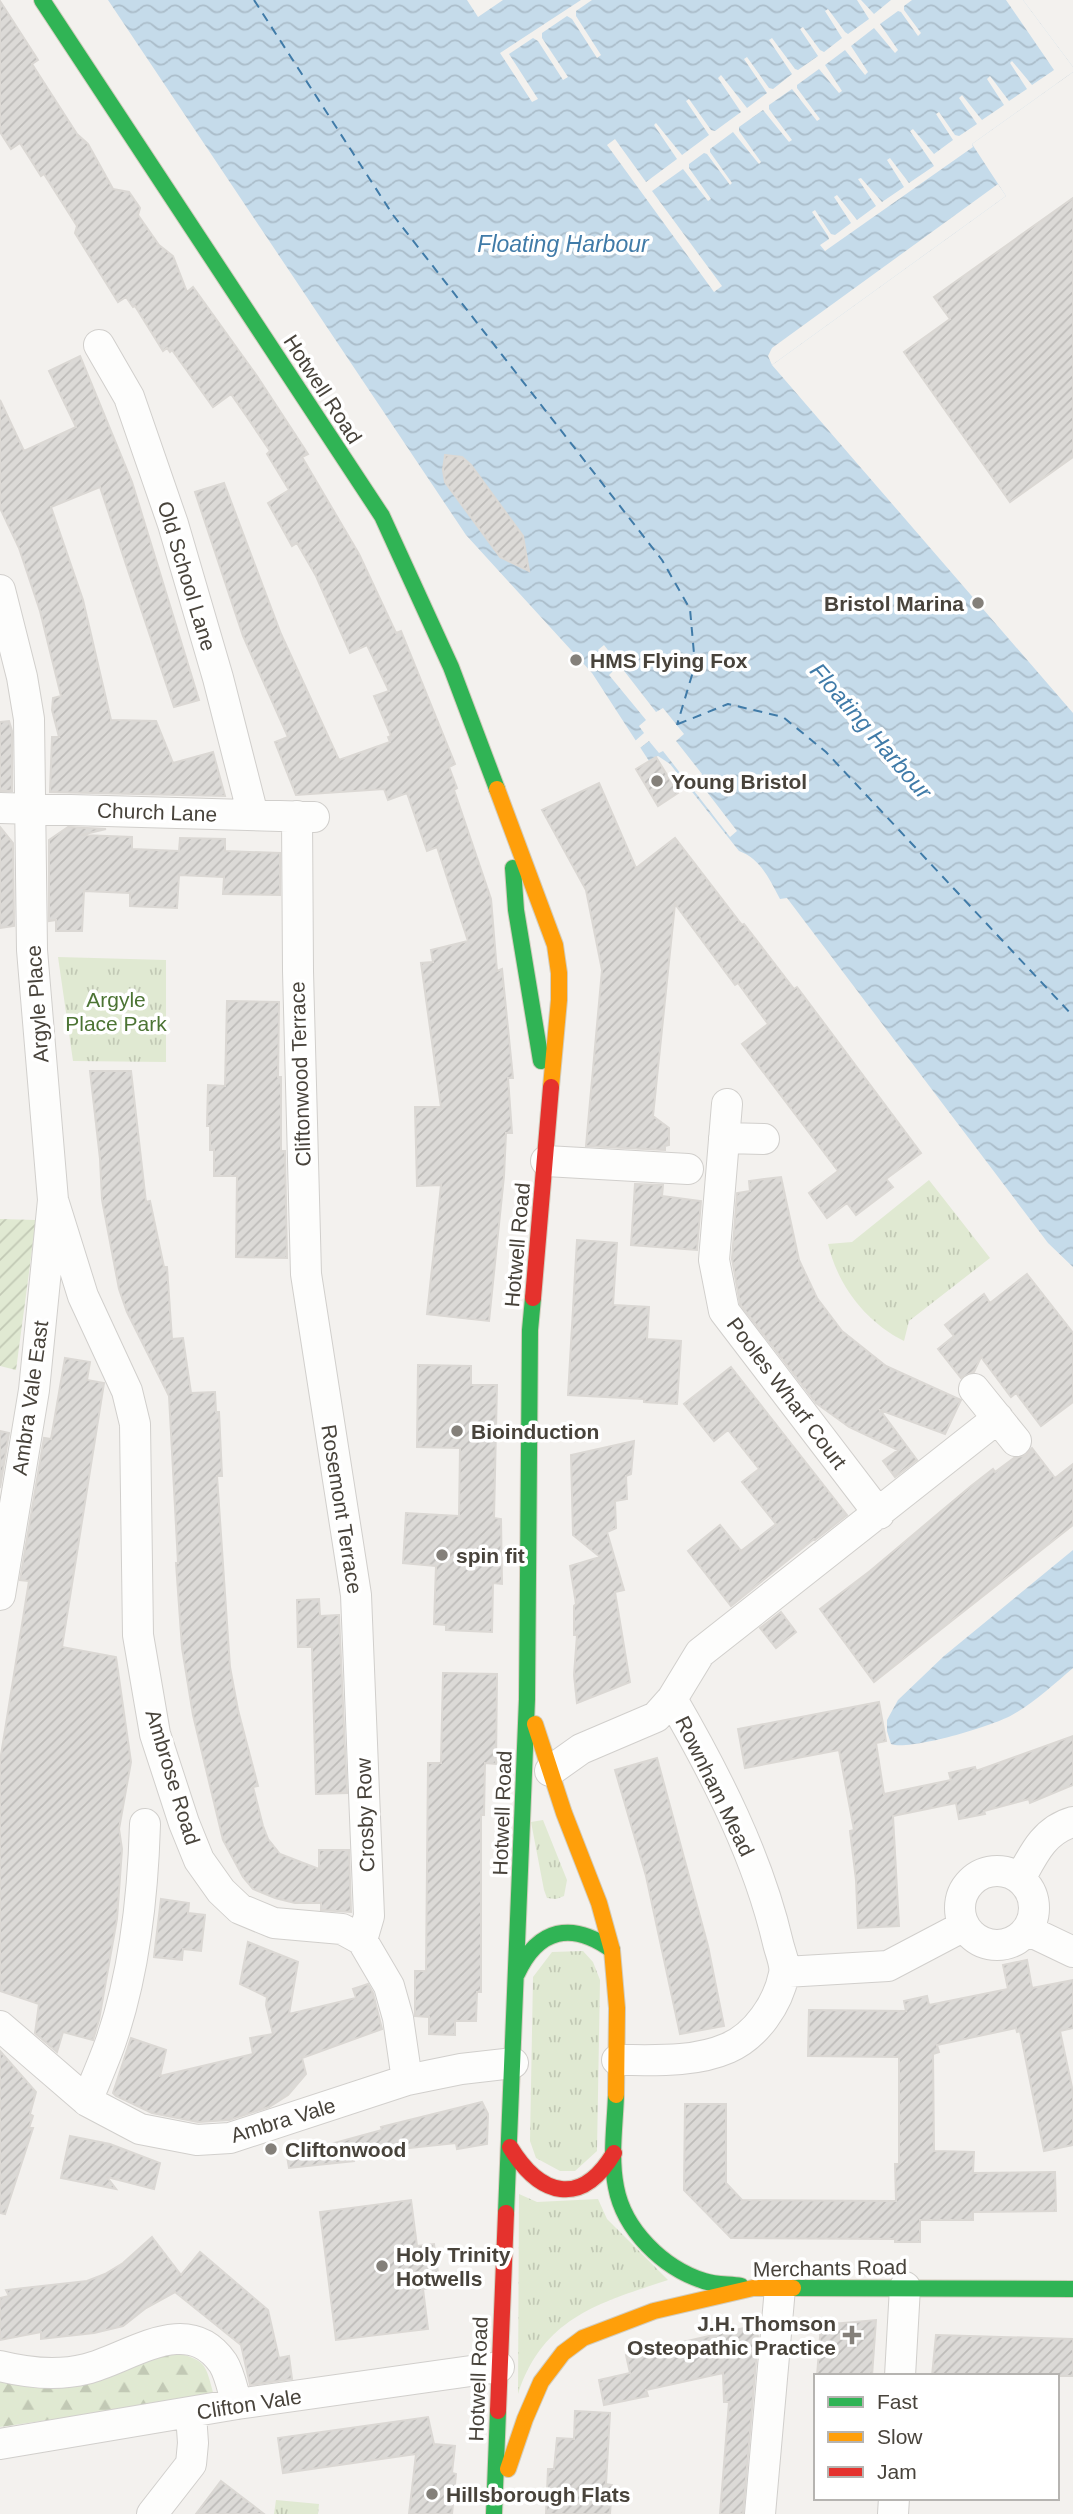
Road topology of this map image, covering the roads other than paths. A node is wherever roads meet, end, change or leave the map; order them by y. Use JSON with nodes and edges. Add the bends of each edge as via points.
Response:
{"nodes":[{"id":1,"x":42,"y":0,"type":"edge"},
{"id":2,"x":99,"y":345,"type":"dead end"},
{"id":3,"x":0,"y":590,"type":"edge"},
{"id":4,"x":15,"y":808,"type":"edge"},
{"id":5,"x":253,"y":815,"type":"junction"},
{"id":6,"x":306,"y":817,"type":"joint"},
{"id":7,"x":512,"y":831,"type":"junction"},
{"id":8,"x":727,"y":1104,"type":"dead end"},
{"id":9,"x":550,"y":1114,"type":"junction"},
{"id":10,"x":724,"y":1138,"type":"junction"},
{"id":11,"x":764,"y":1139,"type":"dead end"},
{"id":12,"x":545,"y":1161,"type":"junction"},
{"id":13,"x":688,"y":1169,"type":"dead end"},
{"id":14,"x":53,"y":1200,"type":"junction"},
{"id":15,"x":314,"y":1331,"type":"joint"},
{"id":16,"x":974,"y":1389,"type":"dead end"},
{"id":17,"x":879,"y":1514,"type":"junction"},
{"id":18,"x":0,"y":1595,"type":"edge"},
{"id":19,"x":361,"y":1689,"type":"joint"},
{"id":20,"x":527,"y":1699,"type":"junction"},
{"id":21,"x":672,"y":1699,"type":"junction"},
{"id":22,"x":551,"y":1771,"type":"junction"},
{"id":23,"x":1073,"y":1822,"type":"edge"},
{"id":24,"x":145,"y":1824,"type":"dead end"},
{"id":25,"x":1020,"y":1879,"type":"junction"},
{"id":26,"x":964,"y":1926,"type":"junction"},
{"id":27,"x":1027,"y":1930,"type":"junction"},
{"id":28,"x":362,"y":1940,"type":"junction"},
{"id":29,"x":611,"y":1950,"type":"junction"},
{"id":30,"x":1073,"y":1952,"type":"edge"},
{"id":31,"x":785,"y":1972,"type":"junction"},
{"id":32,"x":517,"y":1974,"type":"junction"},
{"id":33,"x":0,"y":2026,"type":"edge"},
{"id":34,"x":617,"y":2060,"type":"junction"},
{"id":35,"x":513,"y":2063,"type":"junction"},
{"id":36,"x":407,"y":2080,"type":"junction"},
{"id":37,"x":87,"y":2101,"type":"junction"},
{"id":38,"x":510,"y":2147,"type":"junction"},
{"id":39,"x":614,"y":2153,"type":"junction"},
{"id":40,"x":905,"y":2287,"type":"junction"},
{"id":41,"x":767,"y":2288,"type":"junction"},
{"id":42,"x":1073,"y":2289,"type":"edge"},
{"id":43,"x":0,"y":2366,"type":"edge"},
{"id":44,"x":499,"y":2367,"type":"junction"},
{"id":45,"x":900,"y":2374,"type":"edge"},
{"id":46,"x":237,"y":2404,"type":"junction"},
{"id":47,"x":191,"y":2414,"type":"junction"},
{"id":48,"x":0,"y":2444,"type":"edge"},
{"id":49,"x":494,"y":2512,"type":"edge"},
{"id":50,"x":152,"y":2514,"type":"edge"},
{"id":51,"x":760,"y":2514,"type":"edge"}],
"edges":[{"from":1,"to":7,"type":"main road","name":"Hotwell Road","via":[[382,516],[451,667]]},
{"from":2,"to":5,"type":"street","name":"Old School Lane","via":[[129,397],[173,524]]},
{"from":3,"to":4,"type":"street","name":"Argyle Place","via":[[29,719]]},
{"from":4,"to":5,"type":"street","name":"Church Lane"},
{"from":4,"to":14,"type":"street","name":"Argyle Place"},
{"from":5,"to":6,"type":"street","name":"Church Lane"},
{"from":6,"to":15,"type":"street","name":"Cliftonwood Terrace","via":[[298,971],[306,1274]]},
{"from":7,"to":9,"type":"main road","name":"Hotwell Road","via":[[516,910]]},
{"from":7,"to":9,"type":"main road","name":"Hotwell Road","via":[[555,945],[559,973]]},
{"from":8,"to":10,"type":"street","name":"Pooles Wharf Court"},
{"from":9,"to":12,"type":"main road","name":"Hotwell Road"},
{"from":10,"to":11,"type":"street"},
{"from":10,"to":17,"type":"street","name":"Pooles Wharf Court","via":[[714,1260],[724,1311]]},
{"from":12,"to":13,"type":"street"},
{"from":12,"to":20,"type":"main road","name":"Hotwell Road","via":[[530,1330]]},
{"from":14,"to":18,"type":"street","name":"Ambra Vale East","via":[[34,1390]]},
{"from":14,"to":28,"type":"street","name":"Ambrose Road","via":[[83,1296],[127,1391],[135,1424],[138,1635],[155,1734],[199,1860],[240,1909],[274,1923],[342,1929]]},
{"from":15,"to":19,"type":"street","name":"Rosemont Terrace","via":[[356,1595]]},
{"from":16,"to":17,"type":"street","via":[[1007,1430]]},
{"from":17,"to":21,"type":"street","via":[[700,1653]]},
{"from":19,"to":28,"type":"street","name":"Crosby Row","via":[[369,1916]]},
{"from":20,"to":22,"type":"main road"},
{"from":20,"to":32,"type":"main road","name":"Hotwell Road"},
{"from":21,"to":22,"type":"street","name":"Rownham Mead","via":[[656,1717],[580,1749]]},
{"from":21,"to":31,"type":"street","name":"Rownham Mead","via":[[720,1787],[769,1902]]},
{"from":22,"to":29,"type":"main road"},
{"from":23,"to":25,"type":"street","via":[[1039,1845]]},
{"from":24,"to":37,"type":"street","via":[[134,1947],[111,2040]]},
{"from":25,"to":26,"type":"street","via":[[1001,1871],[975,1878],[961,1898]]},
{"from":25,"to":27,"type":"street","via":[[1029,1890],[1034,1909]]},
{"from":26,"to":27,"type":"street","via":[[980,1942],[994,1945],[1005,1945]]},
{"from":26,"to":31,"type":"street","via":[[888,1966]]},
{"from":27,"to":30,"type":"street"},
{"from":28,"to":36,"type":"street","via":[[389,1986]]},
{"from":29,"to":32,"type":"main road","via":[[594,1938],[558,1934],[527,1954]]},
{"from":29,"to":34,"type":"main road"},
{"from":31,"to":34,"type":"street","via":[[761,2022],[728,2048],[695,2057]]},
{"from":32,"to":35,"type":"main road","name":"Hotwell Road"},
{"from":33,"to":37,"type":"street","name":"Ambra Vale"},
{"from":34,"to":39,"type":"main road"},
{"from":35,"to":36,"type":"street","name":"Ambra Vale"},
{"from":35,"to":38,"type":"main road","name":"Hotwell Road"},
{"from":36,"to":37,"type":"street","name":"Ambra Vale","via":[[230,2138],[197,2140],[140,2129]]},
{"from":38,"to":39,"type":"main road","via":[[537,2181],[565,2190],[601,2174]]},
{"from":38,"to":44,"type":"main road","name":"Hotwell Road"},
{"from":39,"to":41,"type":"main road","via":[[624,2210],[660,2256],[705,2281]]},
{"from":40,"to":41,"type":"main road","name":"Merchants Road"},
{"from":40,"to":42,"type":"main road","name":"Merchants Road"},
{"from":40,"to":45,"type":"street"},
{"from":41,"to":49,"type":"main road","name":"Merchants Road","via":[[669,2307],[620,2322],[583,2338],[563,2353],[533,2399]]},
{"from":41,"to":51,"type":"street"},
{"from":43,"to":46,"type":"street","via":[[21,2372],[85,2369],[174,2337],[196,2341],[213,2353],[224,2365]]},
{"from":44,"to":46,"type":"street","name":"Clifton Vale"},
{"from":44,"to":49,"type":"main road","name":"Hotwell Road"},
{"from":46,"to":47,"type":"street","name":"Clifton Vale"},
{"from":47,"to":48,"type":"street","name":"Clifton Vale"},
{"from":47,"to":50,"type":"street","via":[[191,2464]]}]}
